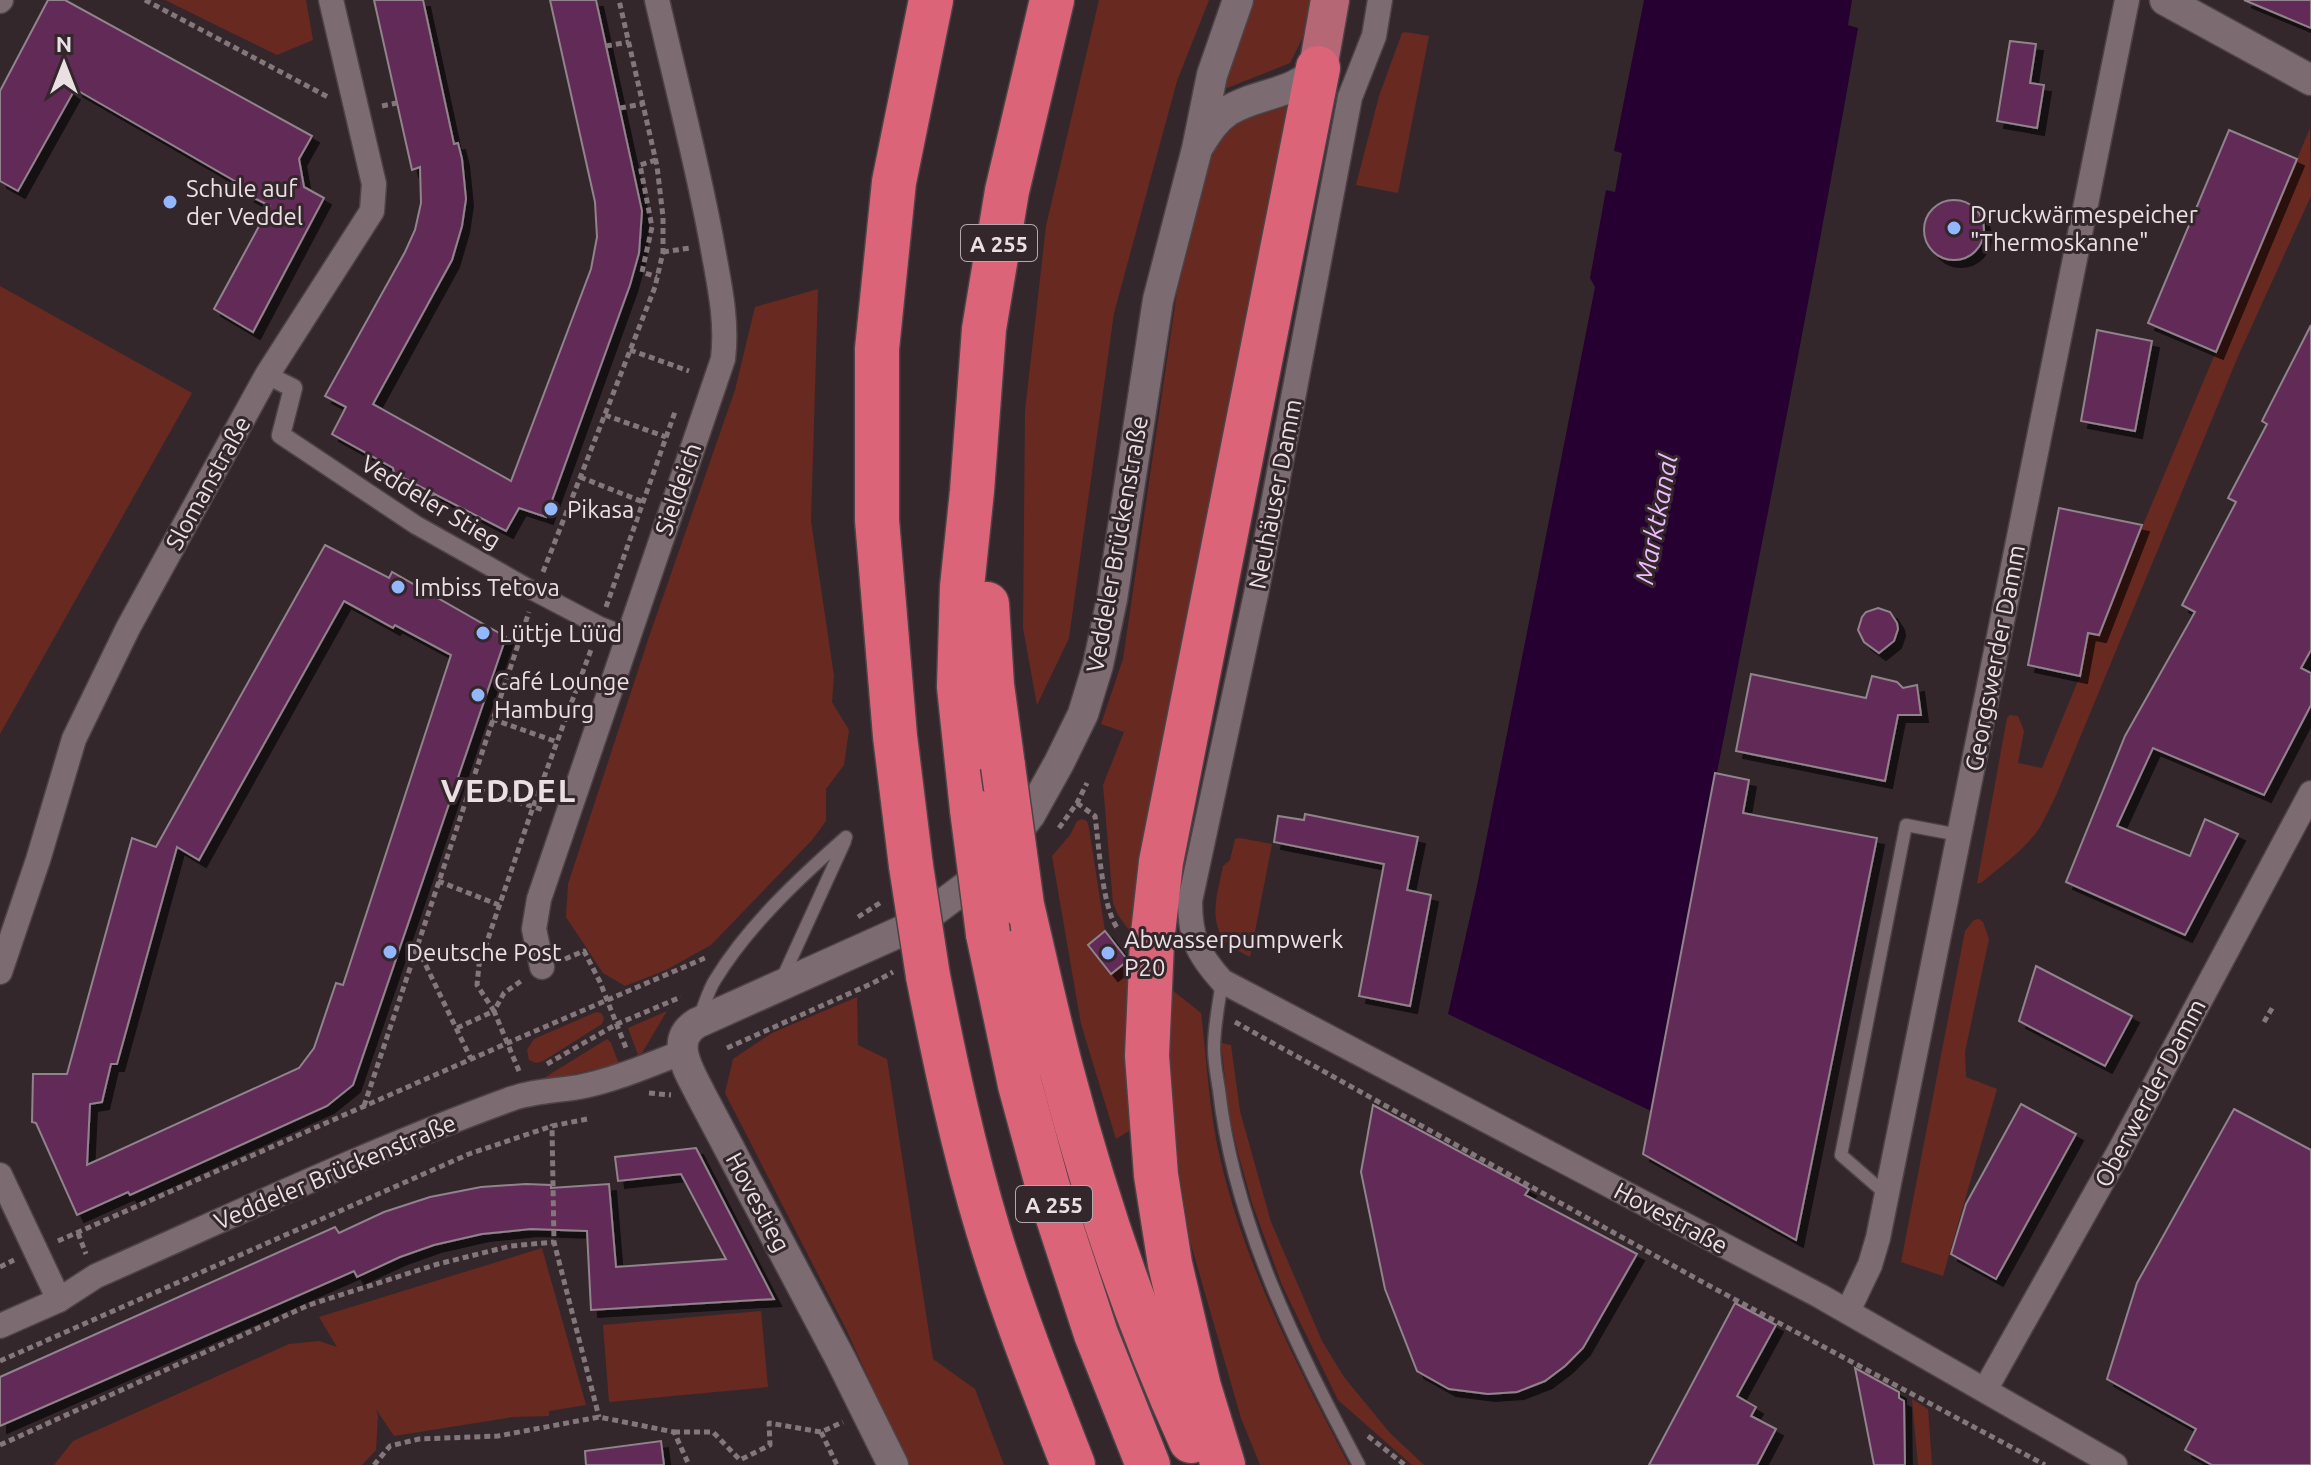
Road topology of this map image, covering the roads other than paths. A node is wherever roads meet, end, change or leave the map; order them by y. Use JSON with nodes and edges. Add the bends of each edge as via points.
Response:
{"nodes":[{"id":1,"x":331,"y":0,"type":"edge"},
{"id":2,"x":657,"y":0,"type":"edge"},
{"id":3,"x":931,"y":0,"type":"edge"},
{"id":4,"x":1052,"y":0,"type":"edge"},
{"id":5,"x":1238,"y":0,"type":"edge"},
{"id":6,"x":1330,"y":0,"type":"edge"},
{"id":7,"x":1380,"y":0,"type":"edge"},
{"id":8,"x":2127,"y":0,"type":"edge"},
{"id":9,"x":2165,"y":0,"type":"edge"},
{"id":10,"x":1318,"y":68,"type":"junction"},
{"id":11,"x":2311,"y":80,"type":"edge"},
{"id":12,"x":1197,"y":149,"type":"junction"},
{"id":13,"x":267,"y":375,"type":"junction"},
{"id":14,"x":972,"y":491,"type":"junction"},
{"id":15,"x":628,"y":637,"type":"junction"},
{"id":16,"x":2311,"y":793,"type":"edge"},
{"id":17,"x":1959,"y":835,"type":"junction"},
{"id":18,"x":542,"y":967,"type":"road end"},
{"id":19,"x":0,"y":972,"type":"edge"},
{"id":20,"x":1222,"y":981,"type":"junction"},
{"id":21,"x":780,"y":984,"type":"junction"},
{"id":22,"x":697,"y":1023,"type":"junction"},
{"id":23,"x":683,"y":1052,"type":"junction"},
{"id":24,"x":0,"y":1175,"type":"edge"},
{"id":25,"x":1887,"y":1195,"type":"junction"},
{"id":26,"x":59,"y":1300,"type":"junction"},
{"id":27,"x":1848,"y":1311,"type":"junction"},
{"id":28,"x":0,"y":1326,"type":"edge"},
{"id":29,"x":1985,"y":1390,"type":"junction"},
{"id":30,"x":893,"y":1465,"type":"edge"},
{"id":31,"x":1073,"y":1465,"type":"edge"},
{"id":32,"x":1148,"y":1465,"type":"edge"},
{"id":33,"x":1201,"y":1465,"type":"edge"},
{"id":34,"x":1223,"y":1465,"type":"edge"},
{"id":35,"x":1359,"y":1465,"type":"edge"},
{"id":36,"x":2115,"y":1465,"type":"edge"}],
"edges":[{"from":1,"to":13,"type":"street","name":"Slomanstraße","via":[[374,184],[372,211]]},
{"from":2,"to":15,"type":"street","name":"Sieldeich","via":[[703,197],[725,340],[717,378]]},
{"from":3,"to":31,"type":"highway","number":"A 255","bridge":true,"via":[[894,182],[877,349],[877,520],[895,736],[900,882],[928,976],[954,1106],[988,1232]]},
{"from":4,"to":14,"type":"highway","number":"A 255","via":[[1007,191],[984,329]]},
{"from":5,"to":12,"type":"street","name":"Veddeler Brückenstraße","via":[[1212,75]]},
{"from":6,"to":10,"type":"main road"},
{"from":7,"to":20,"type":"street","name":"Neuhäuser Damm","via":[[1374,36],[1350,97],[1256,594],[1190,901],[1194,941]]},
{"from":8,"to":17,"type":"street","name":"Georgswerder Damm"},
{"from":9,"to":11,"type":"street"},
{"from":10,"to":12,"type":"street","name":"Veddeler Brückenstraße","via":[[1292,87],[1227,112]]},
{"from":10,"to":34,"type":"highway","via":[[1164,846],[1152,942],[1147,1056],[1156,1175],[1170,1264]]},
{"from":12,"to":21,"type":"street","name":"Veddeler Brückenstraße","via":[[1158,300],[1098,665],[1083,714],[1059,763],[1030,815],[967,886],[904,930]]},
{"from":13,"to":15,"type":"street","name":"Veddeler Stieg","via":[[293,388],[281,435],[416,525]]},
{"from":13,"to":19,"type":"street","name":"Slomanstraße","via":[[128,628],[74,739]]},
{"from":14,"to":32,"type":"highway","number":"A 255","bridge":true,"via":[[959,687],[988,934],[1047,1184],[1096,1334]]},
{"from":14,"to":33,"type":"highway","bridge":true,"via":[[1022,905],[1087,1162],[1140,1316]]},
{"from":15,"to":18,"type":"street","name":"Sieldeich","via":[[535,913]]},
{"from":16,"to":29,"type":"street","name":"Oberwerder Damm"},
{"from":17,"to":25,"type":"street","name":"Georgswerder Damm"},
{"from":17,"to":25,"type":"lane","via":[[1906,825],[1841,1155]]},
{"from":20,"to":27,"type":"street","name":"Hovestraße"},
{"from":20,"to":35,"type":"lane","via":[[1214,1049],[1221,1114],[1243,1204],[1273,1288]]},
{"from":21,"to":22,"type":"street"},
{"from":21,"to":22,"type":"lane","via":[[846,837],[739,946],[713,983]]},
{"from":22,"to":23,"type":"street","via":[[682,1038]]},
{"from":23,"to":26,"type":"street","name":"Veddeler Brückenstraße","via":[[580,1087],[511,1098],[443,1124],[96,1276]]},
{"from":23,"to":30,"type":"street","name":"Hovestieg"},
{"from":24,"to":26,"type":"street"},
{"from":25,"to":27,"type":"street","name":"Georgswerder Damm","via":[[1870,1265]]},
{"from":26,"to":28,"type":"street","name":"Veddeler Brückenstraße"},
{"from":27,"to":29,"type":"street","name":"Hovestraße"},
{"from":29,"to":36,"type":"street","name":"Hovestraße"}]}
